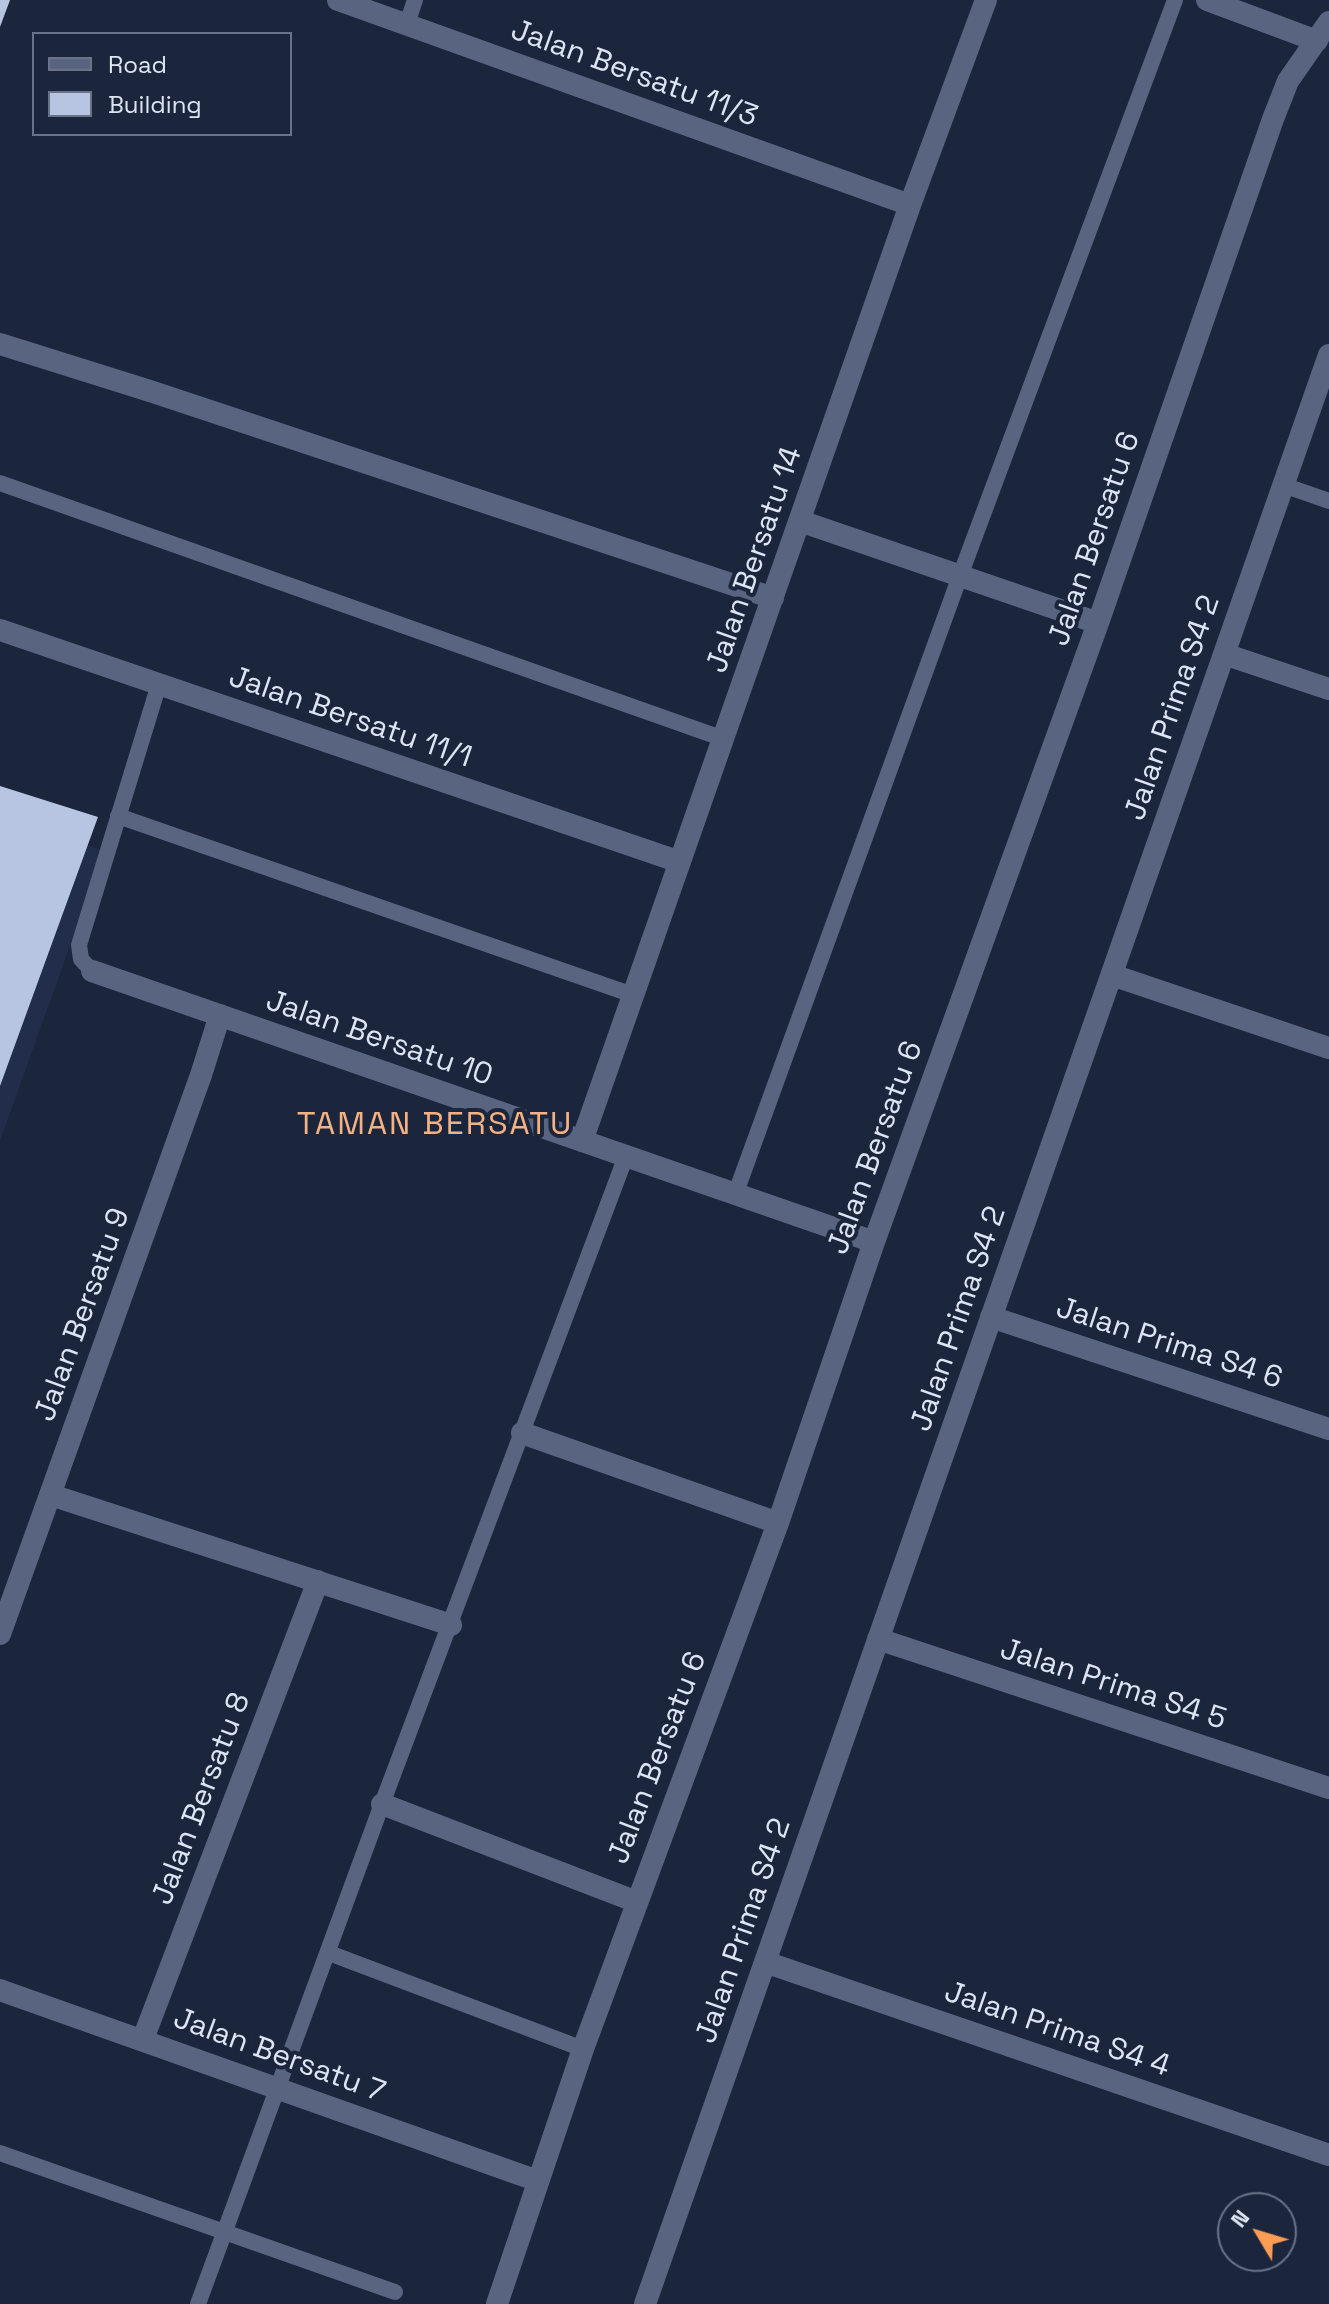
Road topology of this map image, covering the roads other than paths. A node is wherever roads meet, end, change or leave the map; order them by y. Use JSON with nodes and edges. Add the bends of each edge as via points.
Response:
{"nodes":[{"id":1,"x":338,"y":0,"type":"edge"},
{"id":2,"x":415,"y":0,"type":"edge"},
{"id":3,"x":986,"y":0,"type":"edge"},
{"id":4,"x":1175,"y":0,"type":"edge"},
{"id":5,"x":1207,"y":0,"type":"edge"},
{"id":6,"x":1329,"y":22,"type":"edge"},
{"id":7,"x":407,"y":24,"type":"junction"},
{"id":8,"x":1317,"y":41,"type":"junction"},
{"id":9,"x":910,"y":205,"type":"junction"},
{"id":10,"x":0,"y":344,"type":"edge"},
{"id":11,"x":1329,"y":355,"type":"edge"},
{"id":12,"x":0,"y":483,"type":"edge"},
{"id":13,"x":1283,"y":485,"type":"junction"},
{"id":14,"x":1329,"y":501,"type":"edge"},
{"id":15,"x":800,"y":521,"type":"junction"},
{"id":16,"x":960,"y":576,"type":"junction"},
{"id":17,"x":773,"y":598,"type":"junction"},
{"id":18,"x":1098,"y":623,"type":"junction"},
{"id":19,"x":0,"y":630,"type":"edge"},
{"id":20,"x":1224,"y":654,"type":"junction"},
{"id":21,"x":159,"y":684,"type":"junction"},
{"id":22,"x":1329,"y":689,"type":"edge"},
{"id":23,"x":724,"y":739,"type":"junction"},
{"id":24,"x":118,"y":816,"type":"junction"},
{"id":25,"x":680,"y":862,"type":"junction"},
{"id":26,"x":92,"y":971,"type":"joint"},
{"id":27,"x":1112,"y":975,"type":"junction"},
{"id":28,"x":633,"y":995,"type":"junction"},
{"id":29,"x":220,"y":1015,"type":"junction"},
{"id":30,"x":1329,"y":1048,"type":"edge"},
{"id":31,"x":582,"y":1141,"type":"junction"},
{"id":32,"x":626,"y":1156,"type":"junction"},
{"id":33,"x":735,"y":1195,"type":"junction"},
{"id":34,"x":874,"y":1242,"type":"junction"},
{"id":35,"x":991,"y":1317,"type":"junction"},
{"id":36,"x":1329,"y":1429,"type":"edge"},
{"id":37,"x":522,"y":1433,"type":"junction"},
{"id":38,"x":51,"y":1495,"type":"junction"},
{"id":39,"x":778,"y":1523,"type":"junction"},
{"id":40,"x":318,"y":1581,"type":"junction"},
{"id":41,"x":451,"y":1625,"type":"junction"},
{"id":42,"x":0,"y":1631,"type":"edge"},
{"id":43,"x":878,"y":1639,"type":"junction"},
{"id":44,"x":1329,"y":1788,"type":"edge"},
{"id":45,"x":382,"y":1804,"type":"junction"},
{"id":46,"x":637,"y":1902,"type":"junction"},
{"id":47,"x":329,"y":1953,"type":"junction"},
{"id":48,"x":765,"y":1962,"type":"junction"},
{"id":49,"x":0,"y":1990,"type":"edge"},
{"id":50,"x":143,"y":2039,"type":"junction"},
{"id":51,"x":583,"y":2049,"type":"junction"},
{"id":52,"x":278,"y":2087,"type":"junction"},
{"id":53,"x":0,"y":2153,"type":"edge"},
{"id":54,"x":1329,"y":2155,"type":"edge"},
{"id":55,"x":538,"y":2181,"type":"junction"},
{"id":56,"x":224,"y":2232,"type":"junction"},
{"id":57,"x":395,"y":2292,"type":"dead end"},
{"id":58,"x":198,"y":2304,"type":"edge"},
{"id":59,"x":497,"y":2304,"type":"edge"},
{"id":60,"x":645,"y":2304,"type":"edge"}],
"edges":[{"from":1,"to":7,"type":"street","name":"Jalan Bersatu 11/3"},
{"from":2,"to":7,"type":"lane"},
{"from":3,"to":9,"type":"street","name":"Jalan Bersatu 14"},
{"from":4,"to":16,"type":"lane"},
{"from":5,"to":8,"type":"street"},
{"from":6,"to":8,"type":"street","name":"Jalan Bersatu 6"},
{"from":7,"to":9,"type":"street","name":"Jalan Bersatu 11/3"},
{"from":8,"to":18,"type":"street","name":"Jalan Bersatu 6","via":[[1288,81],[1273,119]]},
{"from":9,"to":15,"type":"street","name":"Jalan Bersatu 14"},
{"from":10,"to":17,"type":"street"},
{"from":11,"to":13,"type":"street","name":"Jalan Prima S4 2"},
{"from":12,"to":23,"type":"lane"},
{"from":13,"to":14,"type":"lane"},
{"from":13,"to":20,"type":"street","name":"Jalan Prima S4 2"},
{"from":15,"to":16,"type":"street"},
{"from":15,"to":17,"type":"street","name":"Jalan Bersatu 14"},
{"from":16,"to":18,"type":"street"},
{"from":16,"to":33,"type":"lane"},
{"from":17,"to":23,"type":"street","name":"Jalan Bersatu 14"},
{"from":18,"to":34,"type":"street","name":"Jalan Bersatu 6"},
{"from":19,"to":21,"type":"street","name":"Jalan Bersatu 11/1"},
{"from":20,"to":22,"type":"street"},
{"from":20,"to":27,"type":"street","name":"Jalan Prima S4 2"},
{"from":21,"to":24,"type":"lane"},
{"from":21,"to":25,"type":"street","name":"Jalan Bersatu 11/1"},
{"from":23,"to":25,"type":"street","name":"Jalan Bersatu 14"},
{"from":24,"to":26,"type":"lane","via":[[79,945],[81,959]]},
{"from":24,"to":28,"type":"lane"},
{"from":25,"to":28,"type":"street","name":"Jalan Bersatu 14"},
{"from":26,"to":29,"type":"street","name":"Jalan Bersatu 10"},
{"from":27,"to":30,"type":"street"},
{"from":27,"to":35,"type":"street","name":"Jalan Prima S4 2"},
{"from":28,"to":31,"type":"street","name":"Jalan Bersatu 14"},
{"from":29,"to":31,"type":"street","name":"Jalan Bersatu 10"},
{"from":29,"to":38,"type":"street","name":"Jalan Bersatu 9"},
{"from":31,"to":32,"type":"street","name":"Jalan Bersatu 10"},
{"from":32,"to":33,"type":"street","name":"Jalan Bersatu 10"},
{"from":32,"to":37,"type":"lane"},
{"from":33,"to":34,"type":"street","name":"Jalan Bersatu 10"},
{"from":34,"to":39,"type":"street","name":"Jalan Bersatu 6"},
{"from":35,"to":36,"type":"street","name":"Jalan Prima S4 6"},
{"from":35,"to":43,"type":"street","name":"Jalan Prima S4 2"},
{"from":37,"to":39,"type":"street"},
{"from":37,"to":41,"type":"lane"},
{"from":38,"to":40,"type":"street"},
{"from":38,"to":42,"type":"street","name":"Jalan Bersatu 9"},
{"from":39,"to":46,"type":"street","name":"Jalan Bersatu 6"},
{"from":40,"to":41,"type":"street"},
{"from":40,"to":50,"type":"street","name":"Jalan Bersatu 8"},
{"from":41,"to":45,"type":"lane"},
{"from":43,"to":44,"type":"street","name":"Jalan Prima S4 5"},
{"from":43,"to":48,"type":"street","name":"Jalan Prima S4 2"},
{"from":45,"to":46,"type":"street"},
{"from":45,"to":47,"type":"lane"},
{"from":46,"to":51,"type":"street","name":"Jalan Bersatu 6"},
{"from":47,"to":51,"type":"lane"},
{"from":47,"to":52,"type":"lane"},
{"from":48,"to":54,"type":"street","name":"Jalan Prima S4 4"},
{"from":48,"to":60,"type":"street","name":"Jalan Prima S4 2"},
{"from":49,"to":50,"type":"street","name":"Jalan Bersatu 7"},
{"from":50,"to":52,"type":"street","name":"Jalan Bersatu 7"},
{"from":51,"to":55,"type":"street","name":"Jalan Bersatu 6"},
{"from":52,"to":55,"type":"street","name":"Jalan Bersatu 7"},
{"from":52,"to":56,"type":"lane"},
{"from":53,"to":56,"type":"lane"},
{"from":55,"to":59,"type":"street","name":"Jalan Bersatu 6"},
{"from":56,"to":57,"type":"lane"},
{"from":56,"to":58,"type":"lane"}]}
